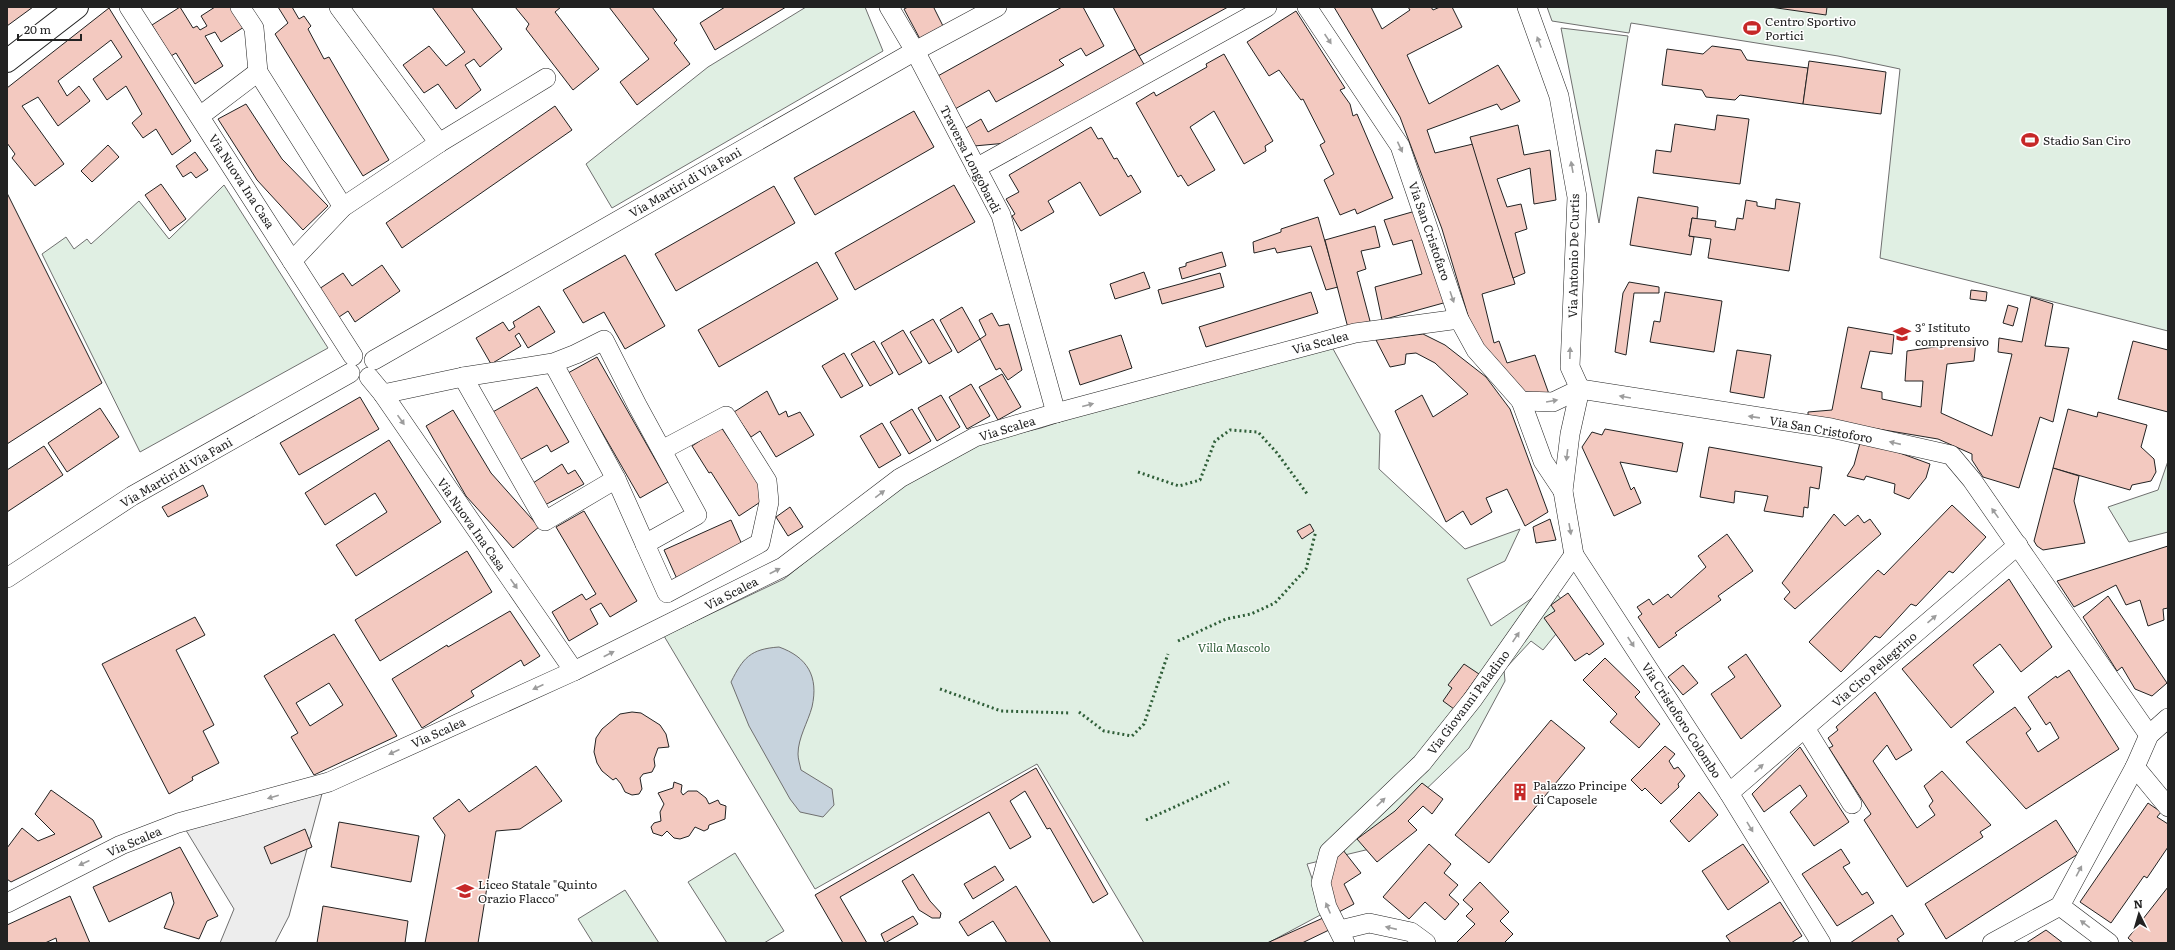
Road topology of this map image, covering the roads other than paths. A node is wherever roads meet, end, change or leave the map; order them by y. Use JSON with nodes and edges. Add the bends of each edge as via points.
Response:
{"nodes":[{"id":1,"x":77,"y":7,"type":"edge"},
{"id":2,"x":129,"y":7,"type":"edge"},
{"id":3,"x":240,"y":7,"type":"edge"},
{"id":4,"x":339,"y":7,"type":"edge"},
{"id":5,"x":889,"y":7,"type":"edge"},
{"id":6,"x":997,"y":7,"type":"edge"},
{"id":7,"x":1267,"y":7,"type":"edge"},
{"id":8,"x":1306,"y":7,"type":"edge"},
{"id":9,"x":1526,"y":7,"type":"edge"},
{"id":10,"x":915,"y":51,"type":"junction"},
{"id":11,"x":7,"y":61,"type":"edge"},
{"id":12,"x":258,"y":72,"type":"junction"},
{"id":13,"x":546,"y":78,"type":"dead end"},
{"id":14,"x":200,"y":116,"type":"junction"},
{"id":15,"x":439,"y":143,"type":"junction"},
{"id":16,"x":976,"y":168,"type":"junction"},
{"id":17,"x":343,"y":207,"type":"junction"},
{"id":18,"x":292,"y":261,"type":"junction"},
{"id":19,"x":1459,"y":319,"type":"junction"},
{"id":20,"x":553,"y":363,"type":"junction"},
{"id":21,"x":352,"y":365,"type":"junction"},
{"id":22,"x":371,"y":368,"type":"junction"},
{"id":23,"x":462,"y":377,"type":"junction"},
{"id":24,"x":1580,"y":389,"type":"junction"},
{"id":25,"x":383,"y":394,"type":"junction"},
{"id":26,"x":1521,"y":401,"type":"junction"},
{"id":27,"x":1056,"y":413,"type":"junction"},
{"id":28,"x":662,"y":450,"type":"junction"},
{"id":29,"x":616,"y":479,"type":"junction"},
{"id":30,"x":1563,"y":491,"type":"junction"},
{"id":31,"x":645,"y":544,"type":"junction"},
{"id":32,"x":2018,"y":545,"type":"junction"},
{"id":33,"x":1574,"y":555,"type":"junction"},
{"id":34,"x":7,"y":578,"type":"edge"},
{"id":35,"x":574,"y":671,"type":"junction"},
{"id":36,"x":2168,"y":718,"type":"edge"},
{"id":37,"x":1805,"y":728,"type":"junction"},
{"id":38,"x":2149,"y":735,"type":"junction"},
{"id":39,"x":2135,"y":767,"type":"junction"},
{"id":40,"x":1729,"y":793,"type":"junction"},
{"id":41,"x":1852,"y":804,"type":"dead end"},
{"id":42,"x":2168,"y":807,"type":"edge"},
{"id":43,"x":7,"y":903,"type":"edge"},
{"id":44,"x":2060,"y":906,"type":"junction"},
{"id":45,"x":1342,"y":936,"type":"edge"},
{"id":46,"x":1426,"y":943,"type":"edge"},
{"id":47,"x":1821,"y":943,"type":"edge"},
{"id":48,"x":1992,"y":943,"type":"edge"},
{"id":49,"x":2109,"y":943,"type":"edge"}],
"edges":[{"from":1,"to":11,"type":"main road"},
{"from":2,"to":14,"type":"street","name":"Via Nuova Ina Casa"},
{"from":3,"to":12,"type":"street","via":[[254,28]]},
{"from":4,"to":15,"type":"street"},
{"from":5,"to":10,"type":"street","name":"Traversa Longobardi"},
{"from":6,"to":10,"type":"street","name":"Via Martiri di Via Fani"},
{"from":7,"to":16,"type":"street"},
{"from":8,"to":19,"type":"street","name":"Via San Cristofaro","one_way":true,"via":[[1400,146]]},
{"from":24,"to":9,"type":"street","name":"Via Antonio De Curtis","one_way":true,"via":[[1570,367],[1577,197],[1559,96]]},
{"from":10,"to":16,"type":"street","name":"Traversa Longobardi"},
{"from":10,"to":22,"type":"street","name":"Via Martiri di Via Fani"},
{"from":12,"to":14,"type":"street"},
{"from":12,"to":17,"type":"street"},
{"from":13,"to":15,"type":"street"},
{"from":14,"to":18,"type":"street","name":"Via Nuova Ina Casa"},
{"from":15,"to":17,"type":"street"},
{"from":16,"to":27,"type":"street","name":"Traversa Longobardi","via":[[1001,215]]},
{"from":17,"to":18,"type":"street"},
{"from":18,"to":21,"type":"street","name":"Via Nuova Ina Casa"},
{"from":19,"to":26,"type":"street","name":"Via San Cristofaro","via":[[1476,350]]},
{"from":27,"to":19,"type":"street","name":"Via Scalea","one_way":true,"via":[[1355,333]]},
{"from":20,"to":23,"type":"street"},
{"from":20,"to":28,"type":"street","via":[[604,340]]},
{"from":20,"to":29,"type":"street"},
{"from":21,"to":22,"type":"street","via":[[360,379]]},
{"from":21,"to":34,"type":"street","name":"Via Martiri di Via Fani","via":[[132,496]]},
{"from":22,"to":25,"type":"street","name":"Via Nuova Ina Casa"},
{"from":23,"to":25,"type":"street"},
{"from":23,"to":29,"type":"street","via":[[545,521]]},
{"from":26,"to":24,"type":"street","one_way":true,"via":[[1553,402]]},
{"from":24,"to":30,"type":"street","one_way":true,"via":[[1570,434]]},
{"from":32,"to":24,"type":"street","name":"Via San Cristoforo","one_way":true,"via":[[1951,455],[1831,428]]},
{"from":25,"to":35,"type":"street","name":"Via Nuova Ina Casa","one_way":true},
{"from":26,"to":30,"type":"street","via":[[1543,461]]},
{"from":35,"to":27,"type":"street","name":"Via Scalea","one_way":true,"via":[[783,567],[900,478],[975,437]]},
{"from":28,"to":31,"type":"street","via":[[697,515]]},
{"from":28,"to":31,"type":"street","via":[[726,416],[766,481],[769,502],[760,544],[667,592]]},
{"from":29,"to":31,"type":"street"},
{"from":30,"to":33,"type":"street","name":"Via Cristoforo Colombo","one_way":true},
{"from":37,"to":32,"type":"street","name":"Via Ciro Pellegrino","one_way":true},
{"from":32,"to":38,"type":"street","name":"Via San Cristoforo"},
{"from":33,"to":40,"type":"street","name":"Via Cristoforo Colombo","one_way":true},
{"from":45,"to":33,"type":"street","name":"Via Giovanni Paladino","one_way":true,"via":[[1327,907],[1321,883],[1329,852],[1422,763],[1473,700]]},
{"from":35,"to":43,"type":"street","name":"Via Scalea","one_way":true,"via":[[329,782],[178,823],[128,842]]},
{"from":36,"to":38,"type":"street"},
{"from":40,"to":37,"type":"street","name":"Via Ciro Pellegrino","one_way":true},
{"from":37,"to":41,"type":"street"},
{"from":38,"to":39,"type":"street"},
{"from":39,"to":42,"type":"street"},
{"from":44,"to":39,"type":"street","one_way":true},
{"from":40,"to":47,"type":"street","name":"Via Cristoforo Colombo","one_way":true},
{"from":44,"to":48,"type":"street"},
{"from":49,"to":44,"type":"street","one_way":true},
{"from":46,"to":45,"type":"street","one_way":true,"via":[[1411,932],[1369,923]]}]}
